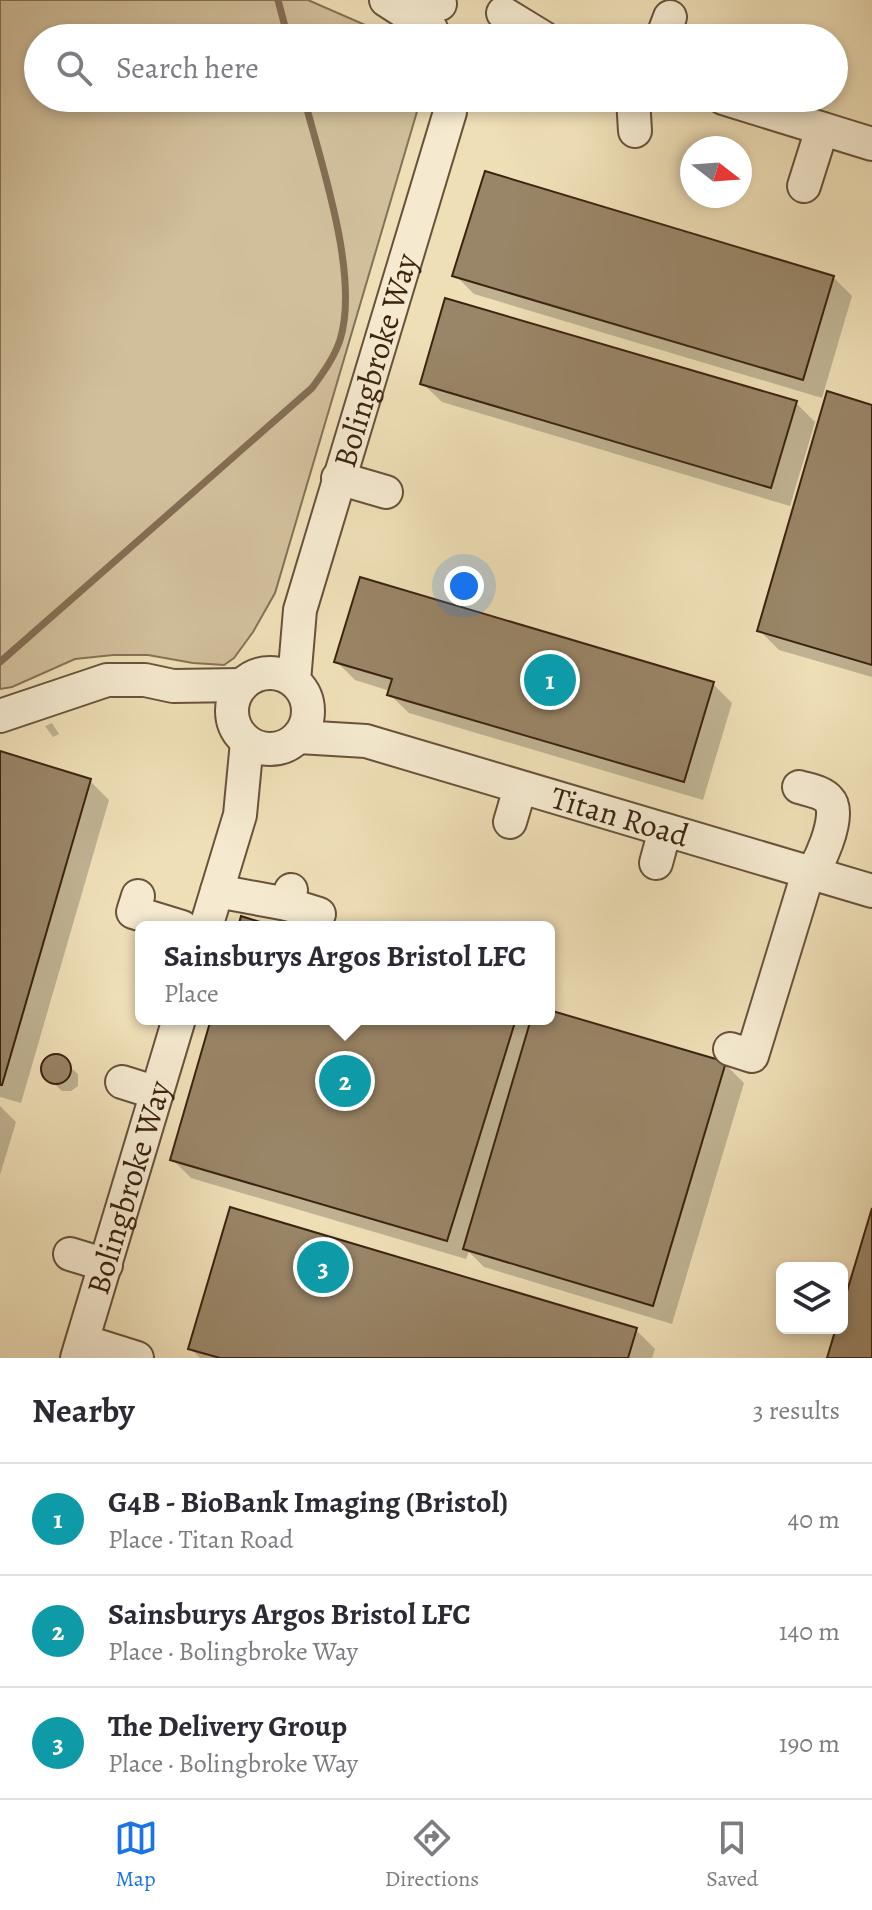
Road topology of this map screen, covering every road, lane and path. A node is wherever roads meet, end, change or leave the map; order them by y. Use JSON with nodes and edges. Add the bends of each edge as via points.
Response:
{"nodes":[{"id":1,"x":388,"y":1,"type":"edge"},
{"id":2,"x":498,"y":10,"type":"edge"},
{"id":3,"x":437,"y":18,"type":"edge"},
{"id":4,"x":521,"y":24,"type":"edge"},
{"id":5,"x":450,"y":112,"type":"edge"},
{"id":6,"x":634,"y":112,"type":"edge"},
{"id":7,"x":768,"y":112,"type":"edge"},
{"id":8,"x":822,"y":129,"type":"junction"},
{"id":9,"x":635,"y":131,"type":"dead end"},
{"id":10,"x":872,"y":144,"type":"edge"},
{"id":11,"x":804,"y":186,"type":"dead end"},
{"id":12,"x":338,"y":478,"type":"junction"},
{"id":13,"x":386,"y":492,"type":"dead end"},
{"id":14,"x":300,"y":610,"type":"junction"},
{"id":15,"x":246,"y":681,"type":"junction"},
{"id":16,"x":173,"y":686,"type":"junction"},
{"id":17,"x":299,"y":688,"type":"junction"},
{"id":18,"x":0,"y":716,"type":"edge"},
{"id":19,"x":241,"y":735,"type":"junction"},
{"id":20,"x":294,"y":740,"type":"junction"},
{"id":21,"x":366,"y":741,"type":"junction"},
{"id":22,"x":799,"y":787,"type":"dead end"},
{"id":23,"x":520,"y":788,"type":"junction"},
{"id":24,"x":240,"y":815,"type":"junction"},
{"id":25,"x":510,"y":822,"type":"dead end"},
{"id":26,"x":665,"y":830,"type":"junction"},
{"id":27,"x":656,"y":863,"type":"dead end"},
{"id":28,"x":814,"y":874,"type":"junction"},
{"id":29,"x":217,"y":891,"type":"junction"},
{"id":30,"x":872,"y":891,"type":"edge"},
{"id":31,"x":138,"y":896,"type":"dead end"},
{"id":32,"x":319,"y":914,"type":"dead end"},
{"id":33,"x":162,"y":921,"type":"edge"},
{"id":34,"x":208,"y":921,"type":"edge"},
{"id":35,"x":177,"y":1025,"type":"edge"},
{"id":36,"x":730,"y":1049,"type":"dead end"},
{"id":37,"x":122,"y":1082,"type":"dead end"},
{"id":38,"x":157,"y":1093,"type":"junction"},
{"id":39,"x":70,"y":1254,"type":"dead end"},
{"id":40,"x":106,"y":1265,"type":"junction"},
{"id":41,"x":80,"y":1350,"type":"edge"},
{"id":42,"x":137,"y":1358,"type":"edge"}],
"edges":[{"from":1,"to":3,"type":"street"},
{"from":2,"to":4,"type":"street"},
{"from":5,"to":12,"type":"street","name":"Bolingbroke Way"},
{"from":6,"to":9,"type":"street"},
{"from":7,"to":8,"type":"street"},
{"from":8,"to":10,"type":"street"},
{"from":8,"to":11,"type":"street"},
{"from":12,"to":13,"type":"street"},
{"from":12,"to":14,"type":"street","name":"Bolingbroke Way"},
{"from":14,"to":15,"type":"street","name":"Bolingbroke Way"},
{"from":14,"to":17,"type":"street","name":"Bolingbroke Way"},
{"from":15,"to":16,"type":"street"},
{"from":15,"to":17,"type":"street","via":[[269,673]]},
{"from":15,"to":19,"type":"street","via":[[232,704]]},
{"from":16,"to":18,"type":"street","via":[[107,680]]},
{"from":16,"to":19,"type":"street"},
{"from":17,"to":20,"type":"street","via":[[307,721]]},
{"from":17,"to":21,"type":"street","name":"Titan Road"},
{"from":19,"to":20,"type":"street","via":[[264,749]]},
{"from":19,"to":24,"type":"street"},
{"from":20,"to":21,"type":"street","name":"Titan Road"},
{"from":20,"to":24,"type":"street"},
{"from":21,"to":23,"type":"street","name":"Titan Road"},
{"from":22,"to":28,"type":"street","via":[[833,803]]},
{"from":23,"to":25,"type":"street"},
{"from":23,"to":26,"type":"street","name":"Titan Road"},
{"from":24,"to":29,"type":"street"},
{"from":26,"to":27,"type":"street"},
{"from":26,"to":28,"type":"street","name":"Titan Road"},
{"from":28,"to":30,"type":"street","name":"Titan Road"},
{"from":28,"to":36,"type":"street","via":[[805,883],[752,1056]]},
{"from":29,"to":32,"type":"street","via":[[289,897]]},
{"from":29,"to":34,"type":"street"},
{"from":31,"to":33,"type":"street","via":[[133,912]]},
{"from":35,"to":38,"type":"street","name":"Bolingbroke Way"},
{"from":37,"to":38,"type":"street"},
{"from":38,"to":40,"type":"street","name":"Bolingbroke Way"},
{"from":39,"to":40,"type":"street"},
{"from":40,"to":41,"type":"street","name":"Bolingbroke Way"},
{"from":41,"to":42,"type":"street"}]}
